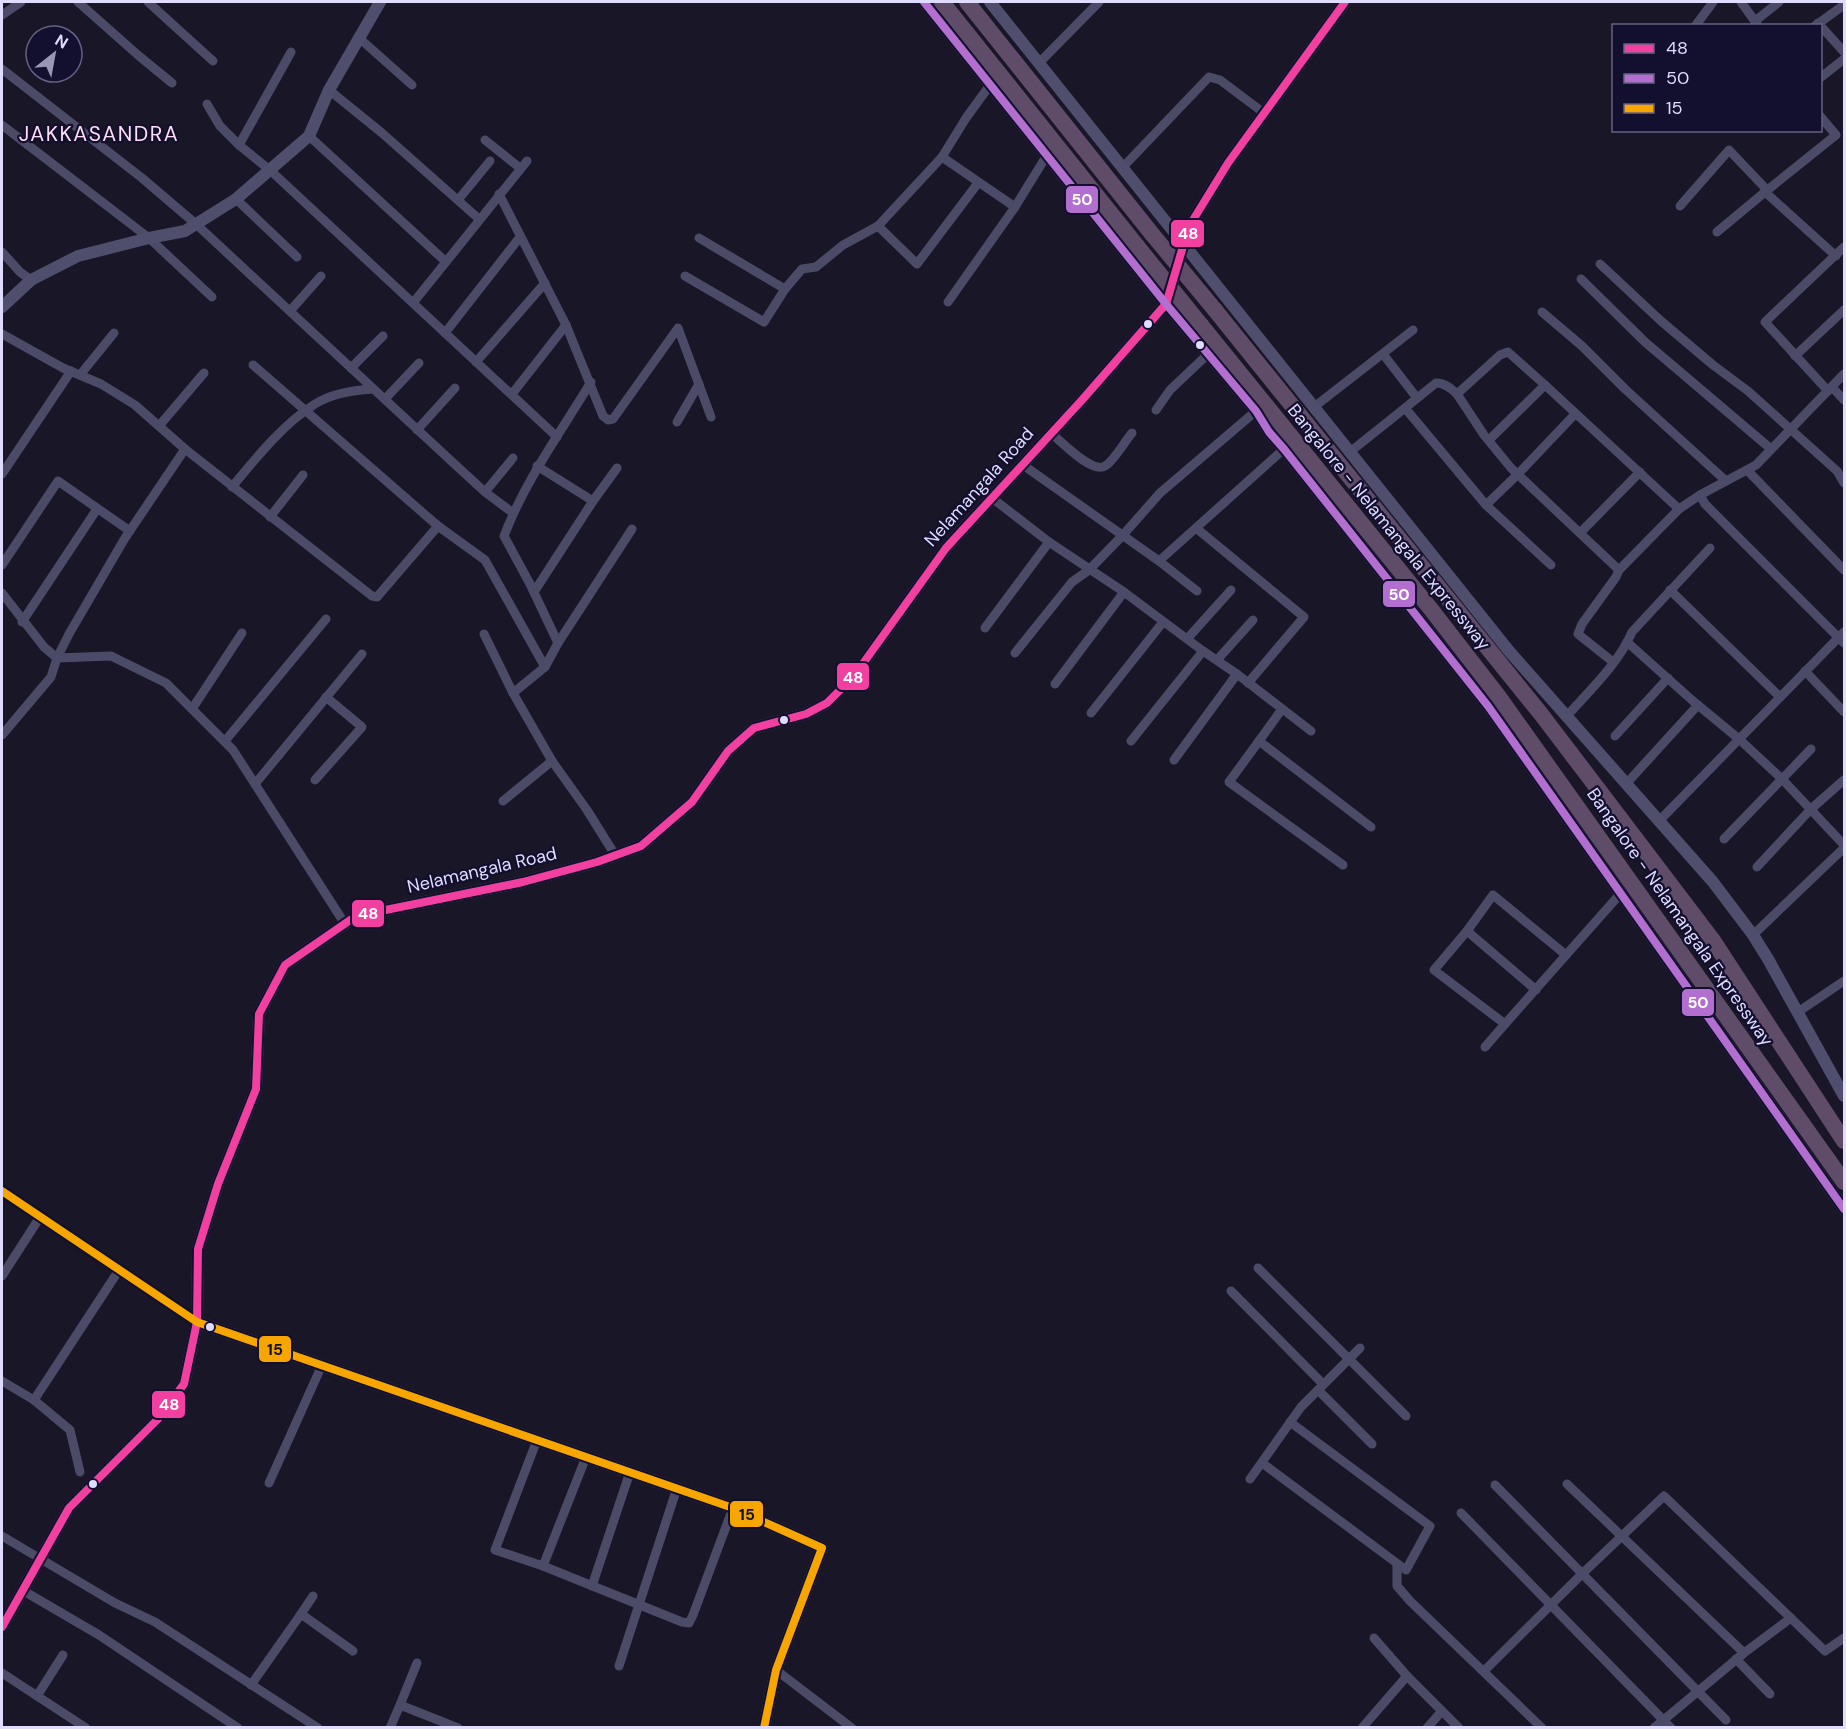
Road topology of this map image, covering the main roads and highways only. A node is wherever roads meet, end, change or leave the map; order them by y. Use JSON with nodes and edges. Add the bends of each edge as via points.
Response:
{"nodes":[{"id":1,"x":942,"y":2,"type":"edge"},
{"id":2,"x":967,"y":2,"type":"edge"},
{"id":3,"x":1845,"y":1141,"type":"edge"},
{"id":4,"x":1845,"y":1182,"type":"edge"}],
"edges":[{"from":1,"to":4,"type":"highway","name":"Bangalore - Nelamangala Expressway","bridge":true,"via":[[1499,697]]},
{"from":2,"to":3,"type":"highway","name":"Bangalore - Nelamangala Expressway","bridge":true,"via":[[1562,742],[1712,939]]}]}
